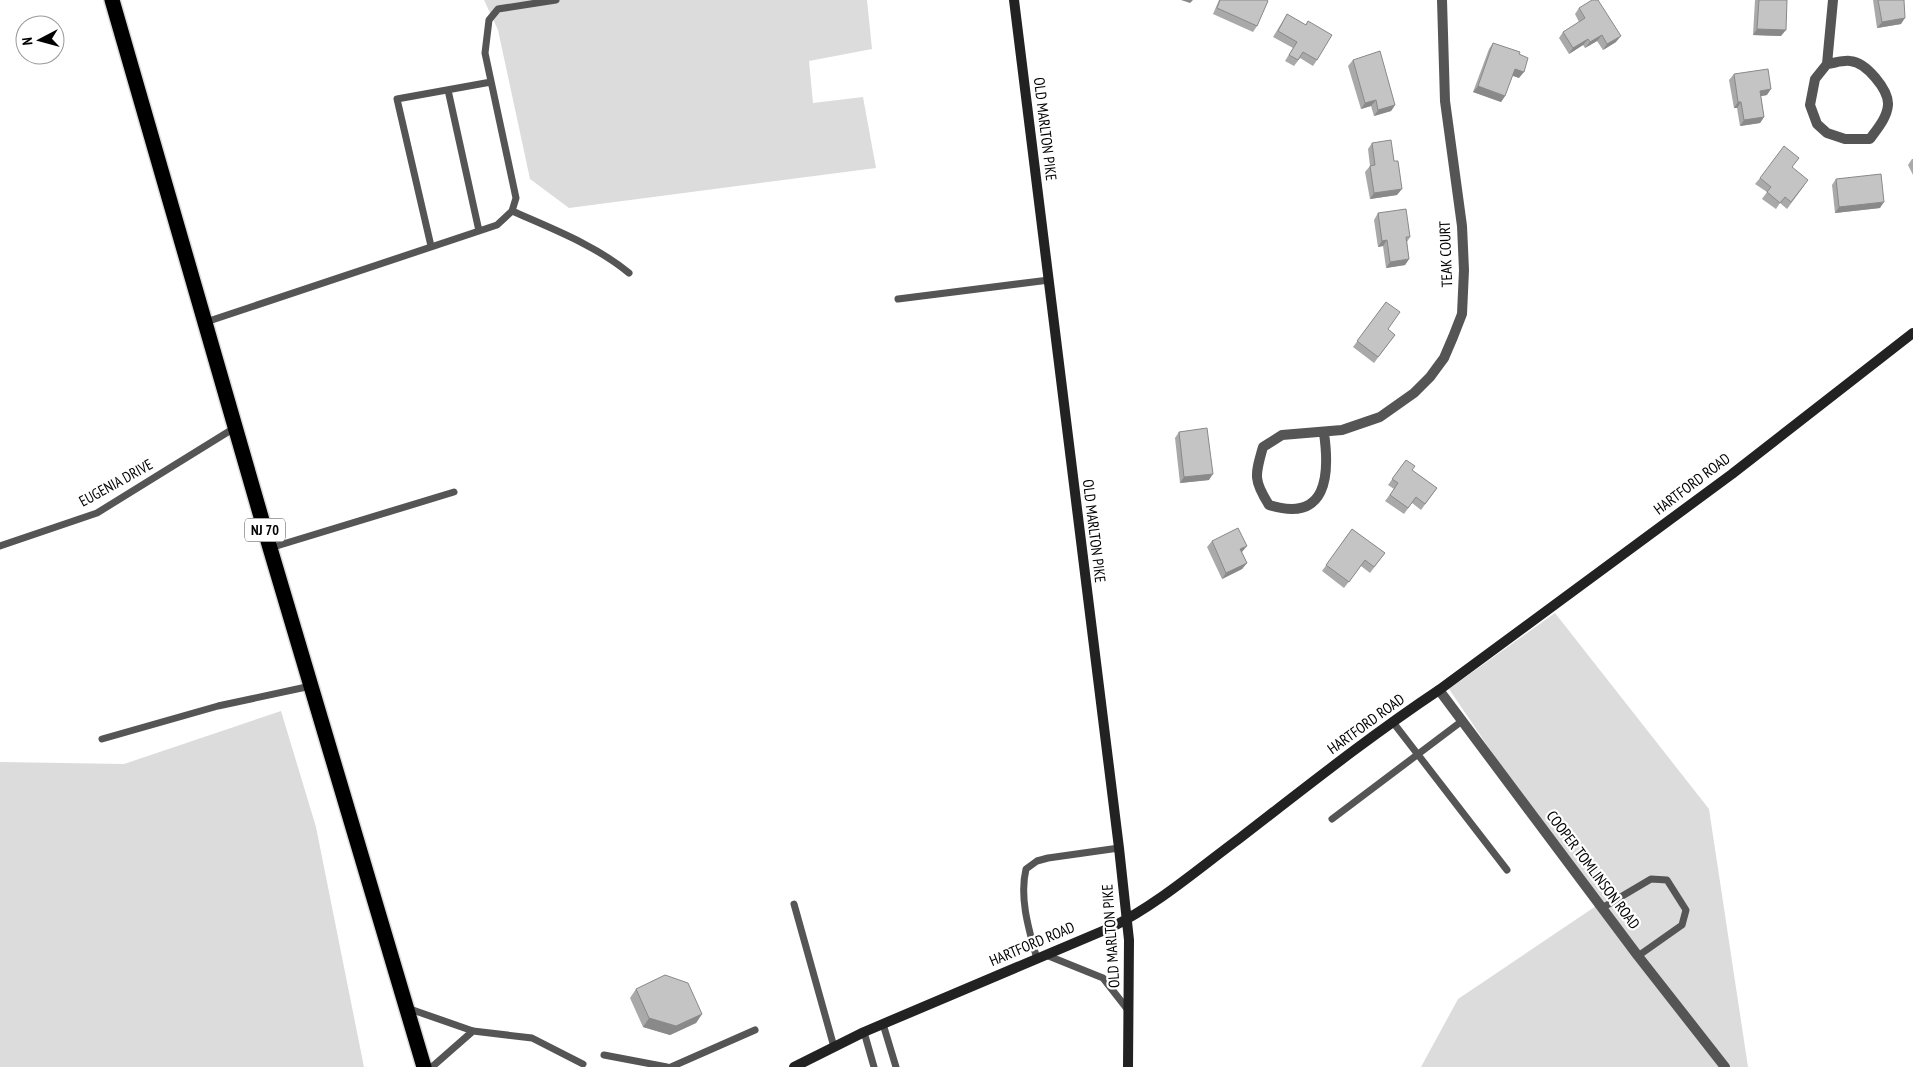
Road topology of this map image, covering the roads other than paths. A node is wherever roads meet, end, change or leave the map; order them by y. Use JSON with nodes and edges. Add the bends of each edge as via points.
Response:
{"nodes":[{"id":1,"x":112,"y":0,"type":"edge"},
{"id":2,"x":556,"y":0,"type":"edge"},
{"id":3,"x":1014,"y":0,"type":"edge"},
{"id":4,"x":1442,"y":0,"type":"edge"},
{"id":5,"x":1833,"y":0,"type":"edge"},
{"id":6,"x":1827,"y":64,"type":"junction"},
{"id":7,"x":491,"y":82,"type":"junction"},
{"id":8,"x":448,"y":90,"type":"junction"},
{"id":9,"x":512,"y":211,"type":"junction"},
{"id":10,"x":479,"y":230,"type":"junction"},
{"id":11,"x":431,"y":246,"type":"junction"},
{"id":12,"x":629,"y":274,"type":"dead end"},
{"id":13,"x":1049,"y":280,"type":"junction"},
{"id":14,"x":898,"y":299,"type":"dead end"},
{"id":15,"x":206,"y":322,"type":"junction"},
{"id":16,"x":1913,"y":333,"type":"edge"},
{"id":17,"x":237,"y":427,"type":"junction"},
{"id":18,"x":1324,"y":433,"type":"junction"},
{"id":19,"x":454,"y":492,"type":"dead end"},
{"id":20,"x":0,"y":546,"type":"edge"},
{"id":21,"x":270,"y":548,"type":"junction"},
{"id":22,"x":311,"y":686,"type":"junction"},
{"id":23,"x":1439,"y":690,"type":"junction"},
{"id":24,"x":1392,"y":721,"type":"junction"},
{"id":25,"x":1462,"y":721,"type":"junction"},
{"id":26,"x":102,"y":739,"type":"dead end"},
{"id":27,"x":1417,"y":754,"type":"junction"},
{"id":28,"x":1332,"y":819,"type":"dead end"},
{"id":29,"x":1119,"y":848,"type":"junction"},
{"id":30,"x":1507,"y":870,"type":"dead end"},
{"id":31,"x":794,"y":904,"type":"dead end"},
{"id":32,"x":1602,"y":908,"type":"junction"},
{"id":33,"x":1127,"y":919,"type":"junction"},
{"id":34,"x":1638,"y":956,"type":"junction"},
{"id":35,"x":1041,"y":957,"type":"junction"},
{"id":36,"x":407,"y":1008,"type":"junction"},
{"id":37,"x":1130,"y":1012,"type":"junction"},
{"id":38,"x":883,"y":1024,"type":"junction"},
{"id":39,"x":756,"y":1030,"type":"dead end"},
{"id":40,"x":473,"y":1031,"type":"junction"},
{"id":41,"x":864,"y":1032,"type":"junction"},
{"id":42,"x":834,"y":1047,"type":"junction"},
{"id":43,"x":604,"y":1055,"type":"dead end"},
{"id":44,"x":583,"y":1064,"type":"dead end"},
{"id":45,"x":424,"y":1067,"type":"edge"},
{"id":46,"x":432,"y":1067,"type":"edge"},
{"id":47,"x":669,"y":1067,"type":"edge"},
{"id":48,"x":794,"y":1067,"type":"edge"},
{"id":49,"x":874,"y":1067,"type":"edge"},
{"id":50,"x":896,"y":1067,"type":"edge"},
{"id":51,"x":1128,"y":1067,"type":"edge"},
{"id":52,"x":1725,"y":1067,"type":"edge"}],
"edges":[{"from":1,"to":15,"type":"highway","number":"NJ 70"},
{"from":2,"to":7,"type":"lane","via":[[498,9],[489,20],[485,53]]},
{"from":3,"to":13,"type":"street","name":"OLD MARLTON PIKE"},
{"from":4,"to":18,"type":"street","name":"TEAK COURT","via":[[1445,101],[1462,226],[1462,314],[1444,358],[1414,393],[1374,420]]},
{"from":5,"to":6,"type":"street"},
{"from":6,"to":6,"type":"street","via":[[1815,79],[1810,105],[1817,124],[1827,133],[1845,139],[1870,139],[1883,121],[1888,104],[1880,83],[1867,68],[1852,61]]},
{"from":7,"to":8,"type":"lane"},
{"from":7,"to":9,"type":"lane","via":[[516,198]]},
{"from":8,"to":10,"type":"lane"},
{"from":8,"to":11,"type":"lane","via":[[397,99]]},
{"from":9,"to":10,"type":"lane","via":[[497,225]]},
{"from":9,"to":12,"type":"lane","via":[[575,238],[610,258]]},
{"from":10,"to":11,"type":"lane"},
{"from":11,"to":15,"type":"lane"},
{"from":13,"to":14,"type":"lane"},
{"from":13,"to":29,"type":"street","name":"OLD MARLTON PIKE"},
{"from":15,"to":17,"type":"highway","number":"NJ 70"},
{"from":16,"to":23,"type":"street","name":"HARTFORD ROAD","via":[[1732,474]]},
{"from":17,"to":20,"type":"lane","name":"EUGENIA DRIVE","via":[[97,513]]},
{"from":17,"to":21,"type":"highway","number":"NJ 70"},
{"from":18,"to":18,"type":"street","name":"TEAK COURT","via":[[1282,435],[1263,447],[1256,470],[1257,486],[1269,505],[1285,510],[1301,509],[1319,497],[1328,461]]},
{"from":19,"to":21,"type":"lane"},
{"from":21,"to":22,"type":"highway","number":"NJ 70"},
{"from":22,"to":26,"type":"lane","via":[[218,706]]},
{"from":22,"to":36,"type":"highway","number":"NJ 70"},
{"from":23,"to":24,"type":"street","name":"HARTFORD ROAD"},
{"from":23,"to":25,"type":"street","name":"COOPER TOMLINSON ROAD"},
{"from":24,"to":27,"type":"lane"},
{"from":24,"to":33,"type":"street","name":"HARTFORD ROAD","via":[[1189,877]]},
{"from":25,"to":27,"type":"lane"},
{"from":25,"to":32,"type":"street","name":"COOPER TOMLINSON ROAD"},
{"from":27,"to":28,"type":"lane"},
{"from":27,"to":30,"type":"lane"},
{"from":29,"to":33,"type":"street","name":"OLD MARLTON PIKE"},
{"from":29,"to":35,"type":"lane","via":[[1048,858],[1026,869],[1024,897],[1027,921]]},
{"from":31,"to":42,"type":"lane"},
{"from":32,"to":34,"type":"street","name":"COOPER TOMLINSON ROAD"},
{"from":32,"to":34,"type":"lane","via":[[1651,879],[1667,880],[1686,910],[1682,925]]},
{"from":33,"to":35,"type":"street","name":"HARTFORD ROAD"},
{"from":33,"to":37,"type":"street","name":"OLD MARLTON PIKE"},
{"from":34,"to":52,"type":"street","name":"COOPER TOMLINSON ROAD"},
{"from":35,"to":37,"type":"lane","via":[[1103,978]]},
{"from":35,"to":38,"type":"street","name":"HARTFORD ROAD"},
{"from":36,"to":40,"type":"lane"},
{"from":36,"to":45,"type":"highway","number":"NJ 70"},
{"from":37,"to":51,"type":"street","name":"OLD MARLTON PIKE"},
{"from":38,"to":41,"type":"street","name":"HARTFORD ROAD"},
{"from":38,"to":50,"type":"lane"},
{"from":39,"to":47,"type":"lane"},
{"from":40,"to":44,"type":"lane","via":[[532,1038]]},
{"from":40,"to":46,"type":"lane"},
{"from":41,"to":42,"type":"street","name":"HARTFORD ROAD"},
{"from":41,"to":49,"type":"lane"},
{"from":42,"to":48,"type":"street","name":"HARTFORD ROAD"},
{"from":43,"to":47,"type":"lane"}]}
